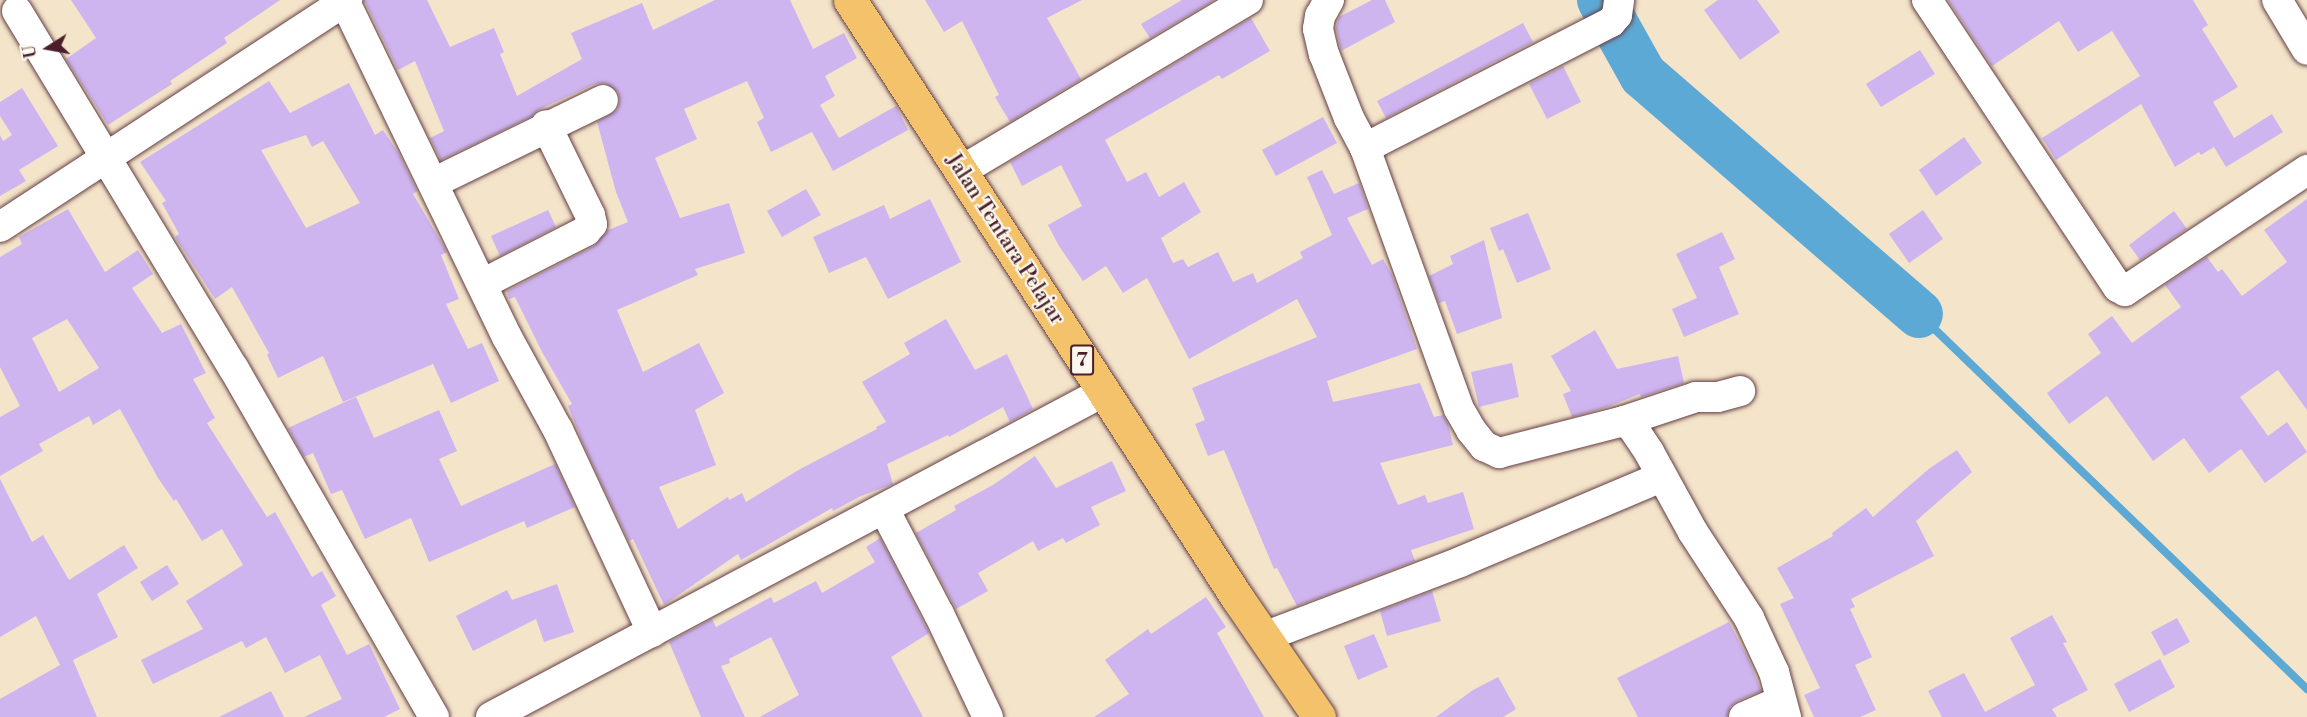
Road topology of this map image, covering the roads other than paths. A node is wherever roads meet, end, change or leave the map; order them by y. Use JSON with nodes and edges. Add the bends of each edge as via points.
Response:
{"nodes":[{"id":1,"x":345,"y":0,"type":"edge"},
{"id":2,"x":850,"y":0,"type":"edge"},
{"id":3,"x":1248,"y":0,"type":"edge"},
{"id":4,"x":1329,"y":0,"type":"edge"},
{"id":5,"x":1927,"y":0,"type":"edge"},
{"id":6,"x":2277,"y":0,"type":"edge"},
{"id":7,"x":17,"y":11,"type":"dead end"},
{"id":8,"x":1615,"y":14,"type":"edge"},
{"id":9,"x":2307,"y":50,"type":"edge"},
{"id":10,"x":603,"y":100,"type":"dead end"},
{"id":11,"x":546,"y":125,"type":"junction"},
{"id":12,"x":1365,"y":148,"type":"junction"},
{"id":13,"x":106,"y":157,"type":"junction"},
{"id":14,"x":2307,"y":170,"type":"edge"},
{"id":15,"x":961,"y":171,"type":"junction"},
{"id":16,"x":433,"y":183,"type":"junction"},
{"id":17,"x":0,"y":227,"type":"edge"},
{"id":18,"x":482,"y":284,"type":"junction"},
{"id":19,"x":1103,"y":392,"type":"junction"},
{"id":20,"x":1740,"y":392,"type":"dead end"},
{"id":21,"x":1624,"y":421,"type":"junction"},
{"id":22,"x":1660,"y":477,"type":"junction"},
{"id":23,"x":884,"y":509,"type":"junction"},
{"id":24,"x":652,"y":632,"type":"junction"},
{"id":25,"x":1264,"y":637,"type":"junction"},
{"id":26,"x":1783,"y":709,"type":"edge"},
{"id":27,"x":434,"y":717,"type":"edge"},
{"id":28,"x":491,"y":717,"type":"edge"},
{"id":29,"x":988,"y":717,"type":"edge"},
{"id":30,"x":1319,"y":717,"type":"edge"},
{"id":31,"x":1744,"y":717,"type":"edge"}],
"edges":[{"from":1,"to":13,"type":"street"},
{"from":1,"to":16,"type":"street"},
{"from":2,"to":15,"type":"highway","name":"Jalan Tentara Pelajar","number":"7"},
{"from":3,"to":15,"type":"street"},
{"from":4,"to":12,"type":"street","via":[[1318,29],[1324,54]]},
{"from":5,"to":14,"type":"street","via":[[2118,287],[2125,291]]},
{"from":6,"to":9,"type":"street"},
{"from":7,"to":13,"type":"street"},
{"from":8,"to":12,"type":"street"},
{"from":10,"to":11,"type":"street"},
{"from":11,"to":16,"type":"street"},
{"from":11,"to":18,"type":"street","via":[[592,224],[586,231]]},
{"from":12,"to":21,"type":"street","via":[[1459,410],[1484,446],[1499,453]]},
{"from":13,"to":17,"type":"street"},
{"from":13,"to":27,"type":"street","via":[[234,369]]},
{"from":15,"to":19,"type":"highway","name":"Jalan Tentara Pelajar","number":"7"},
{"from":16,"to":18,"type":"street"},
{"from":18,"to":24,"type":"street","via":[[558,430]]},
{"from":19,"to":23,"type":"street"},
{"from":19,"to":25,"type":"highway","name":"Jalan Tentara Pelajar","number":"7"},
{"from":20,"to":21,"type":"street","via":[[1718,398],[1696,397]]},
{"from":21,"to":22,"type":"street","via":[[1644,444]]},
{"from":22,"to":25,"type":"street","via":[[1460,562]]},
{"from":22,"to":26,"type":"street","via":[[1749,618],[1774,672]]},
{"from":23,"to":24,"type":"street"},
{"from":23,"to":29,"type":"street"},
{"from":24,"to":28,"type":"street"},
{"from":25,"to":30,"type":"highway","name":"Jalan Tentara Pelajar","number":"7"},
{"from":26,"to":31,"type":"street"}]}
